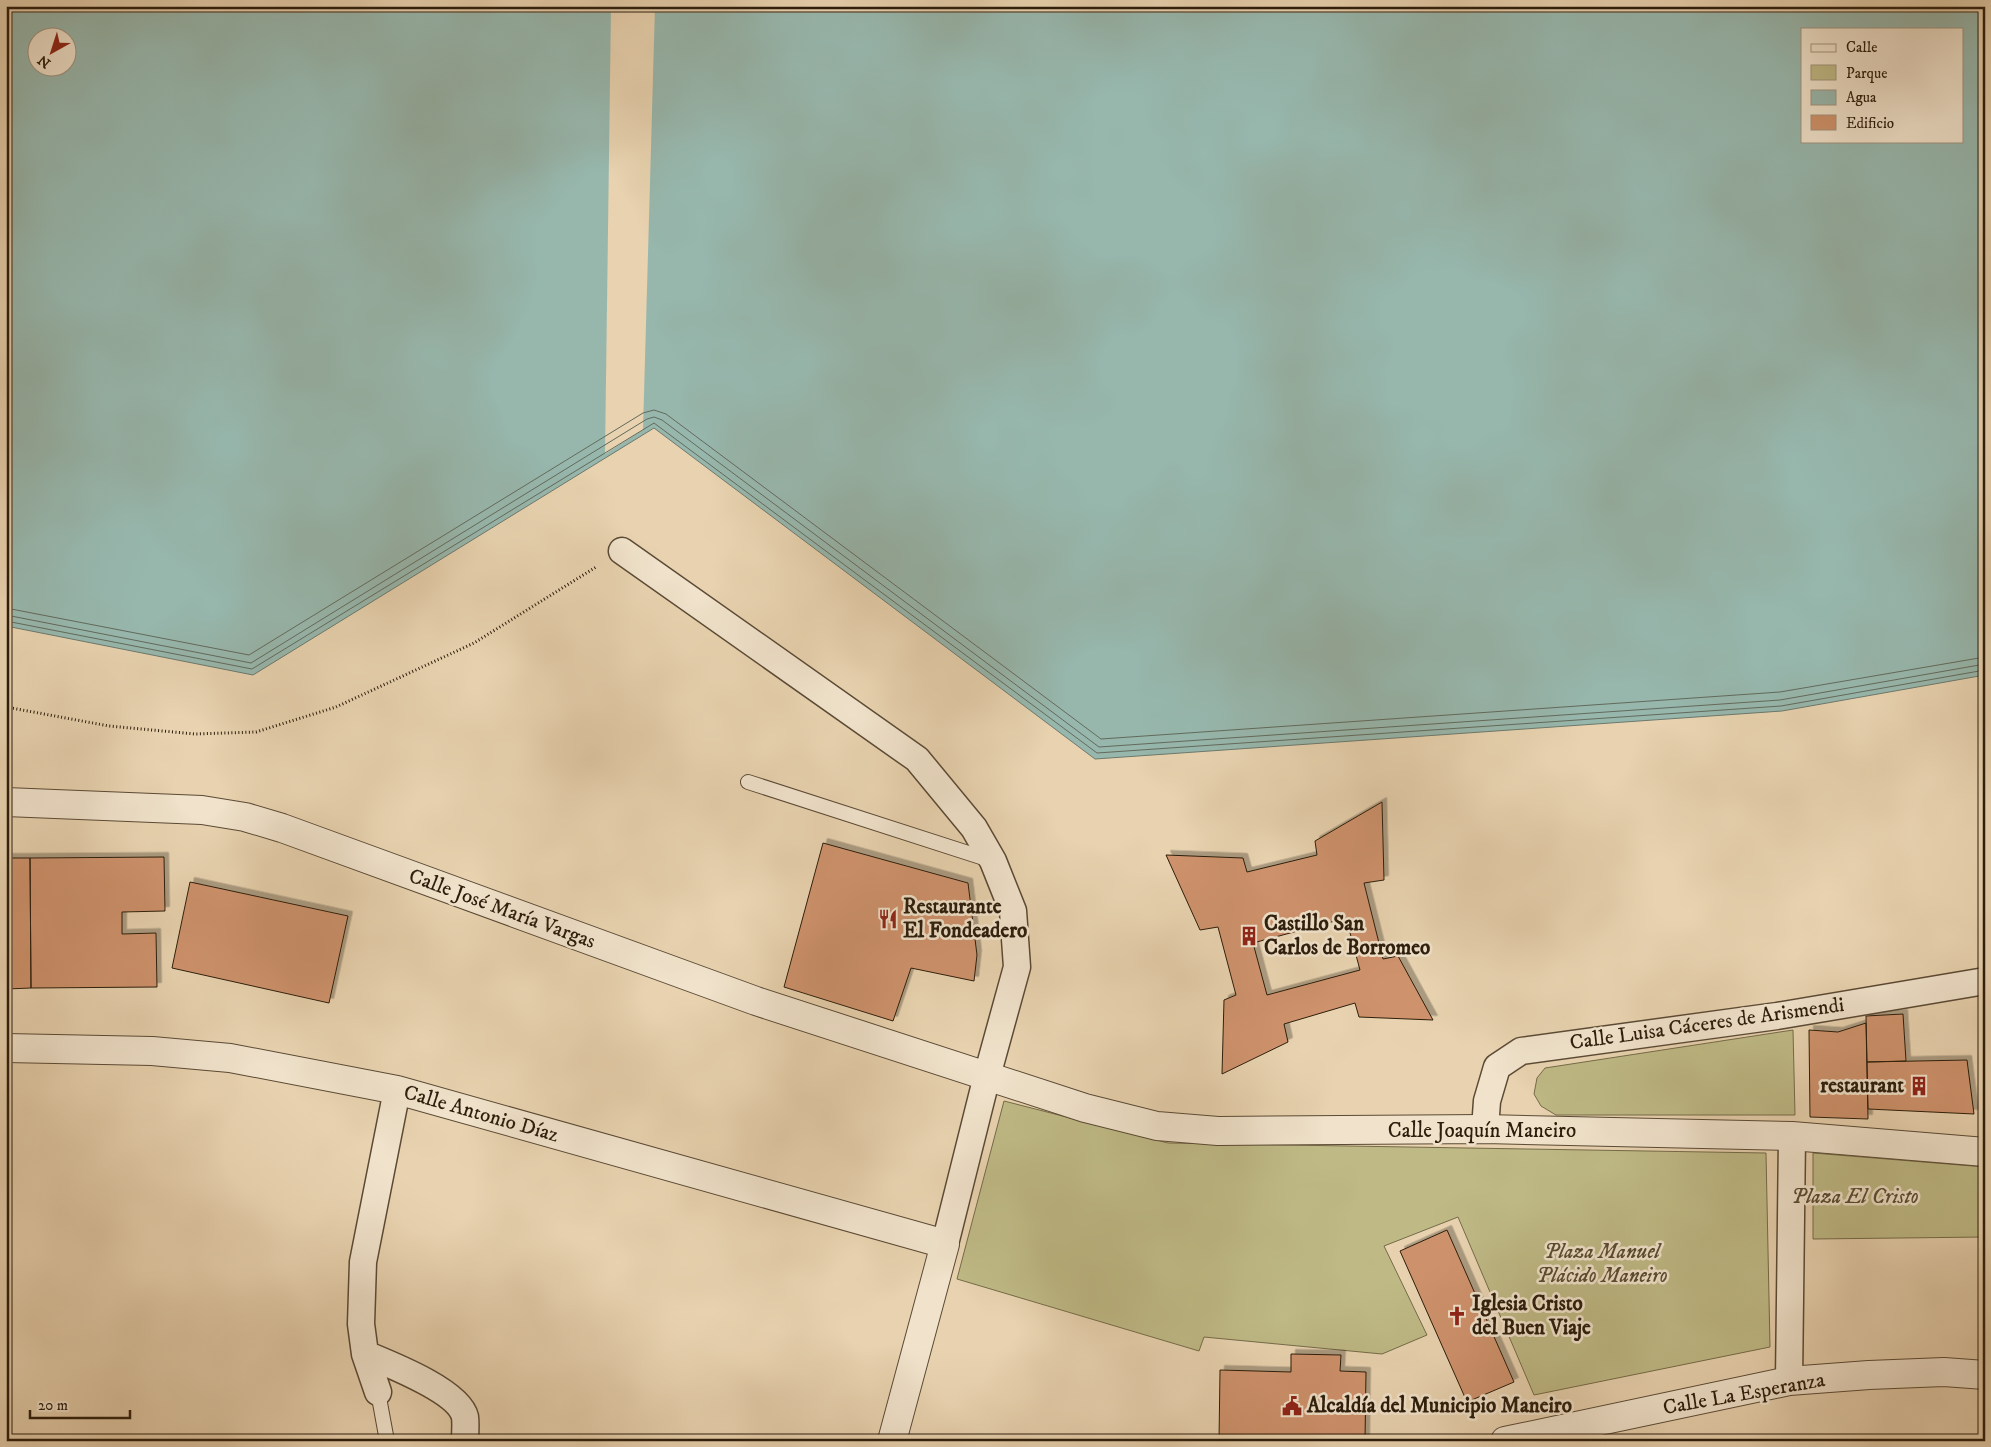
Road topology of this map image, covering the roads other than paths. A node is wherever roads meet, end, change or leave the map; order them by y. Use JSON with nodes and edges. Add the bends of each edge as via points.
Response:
{"nodes":[{"id":1,"x":622,"y":551,"type":"road end"},
{"id":2,"x":748,"y":782,"type":"dead end"},
{"id":3,"x":6,"y":802,"type":"edge"},
{"id":4,"x":993,"y":861,"type":"junction"},
{"id":5,"x":1985,"y":981,"type":"edge"},
{"id":6,"x":6,"y":1048,"type":"edge"},
{"id":7,"x":987,"y":1076,"type":"junction"},
{"id":8,"x":398,"y":1090,"type":"junction"},
{"id":9,"x":1485,"y":1129,"type":"junction"},
{"id":10,"x":1792,"y":1136,"type":"junction"},
{"id":11,"x":1985,"y":1152,"type":"edge"},
{"id":12,"x":945,"y":1244,"type":"junction"},
{"id":13,"x":366,"y":1354,"type":"junction"},
{"id":14,"x":1985,"y":1375,"type":"edge"},
{"id":15,"x":1789,"y":1381,"type":"junction"},
{"id":16,"x":378,"y":1392,"type":"joint"},
{"id":17,"x":386,"y":1441,"type":"edge"},
{"id":18,"x":465,"y":1441,"type":"edge"},
{"id":19,"x":892,"y":1441,"type":"edge"},
{"id":20,"x":1505,"y":1441,"type":"edge"}],
"edges":[{"from":1,"to":4,"type":"street","via":[[917,760],[974,828]]},
{"from":2,"to":4,"type":"lane"},
{"from":3,"to":7,"type":"street","name":"Calle José María Vargas","via":[[202,810],[254,820],[756,1001]]},
{"from":4,"to":7,"type":"street","via":[[1013,912],[1017,967]]},
{"from":5,"to":9,"type":"street","name":"Calle Luisa Cáceres de Arismendi","via":[[1777,1016],[1521,1051],[1497,1068]]},
{"from":6,"to":8,"type":"street","name":"Calle Antonio Díaz","via":[[152,1051],[230,1058]]},
{"from":7,"to":9,"type":"street","name":"Calle Joaquín Maneiro","via":[[1085,1108],[1157,1126],[1218,1132]]},
{"from":7,"to":12,"type":"street"},
{"from":8,"to":12,"type":"street","name":"Calle Antonio Díaz"},
{"from":8,"to":13,"type":"street","via":[[364,1262],[361,1324]]},
{"from":9,"to":10,"type":"street","name":"Calle Joaquín Maneiro"},
{"from":10,"to":11,"type":"street","name":"Calle Joaquín Maneiro"},
{"from":10,"to":15,"type":"street"},
{"from":12,"to":19,"type":"street"},
{"from":13,"to":16,"type":"street"},
{"from":13,"to":18,"type":"street","via":[[411,1374],[452,1398],[465,1417]]},
{"from":14,"to":15,"type":"street","name":"Calle La Esperanza","via":[[1925,1373]]},
{"from":15,"to":20,"type":"street","name":"Calle La Esperanza"},
{"from":16,"to":17,"type":"lane"}]}
